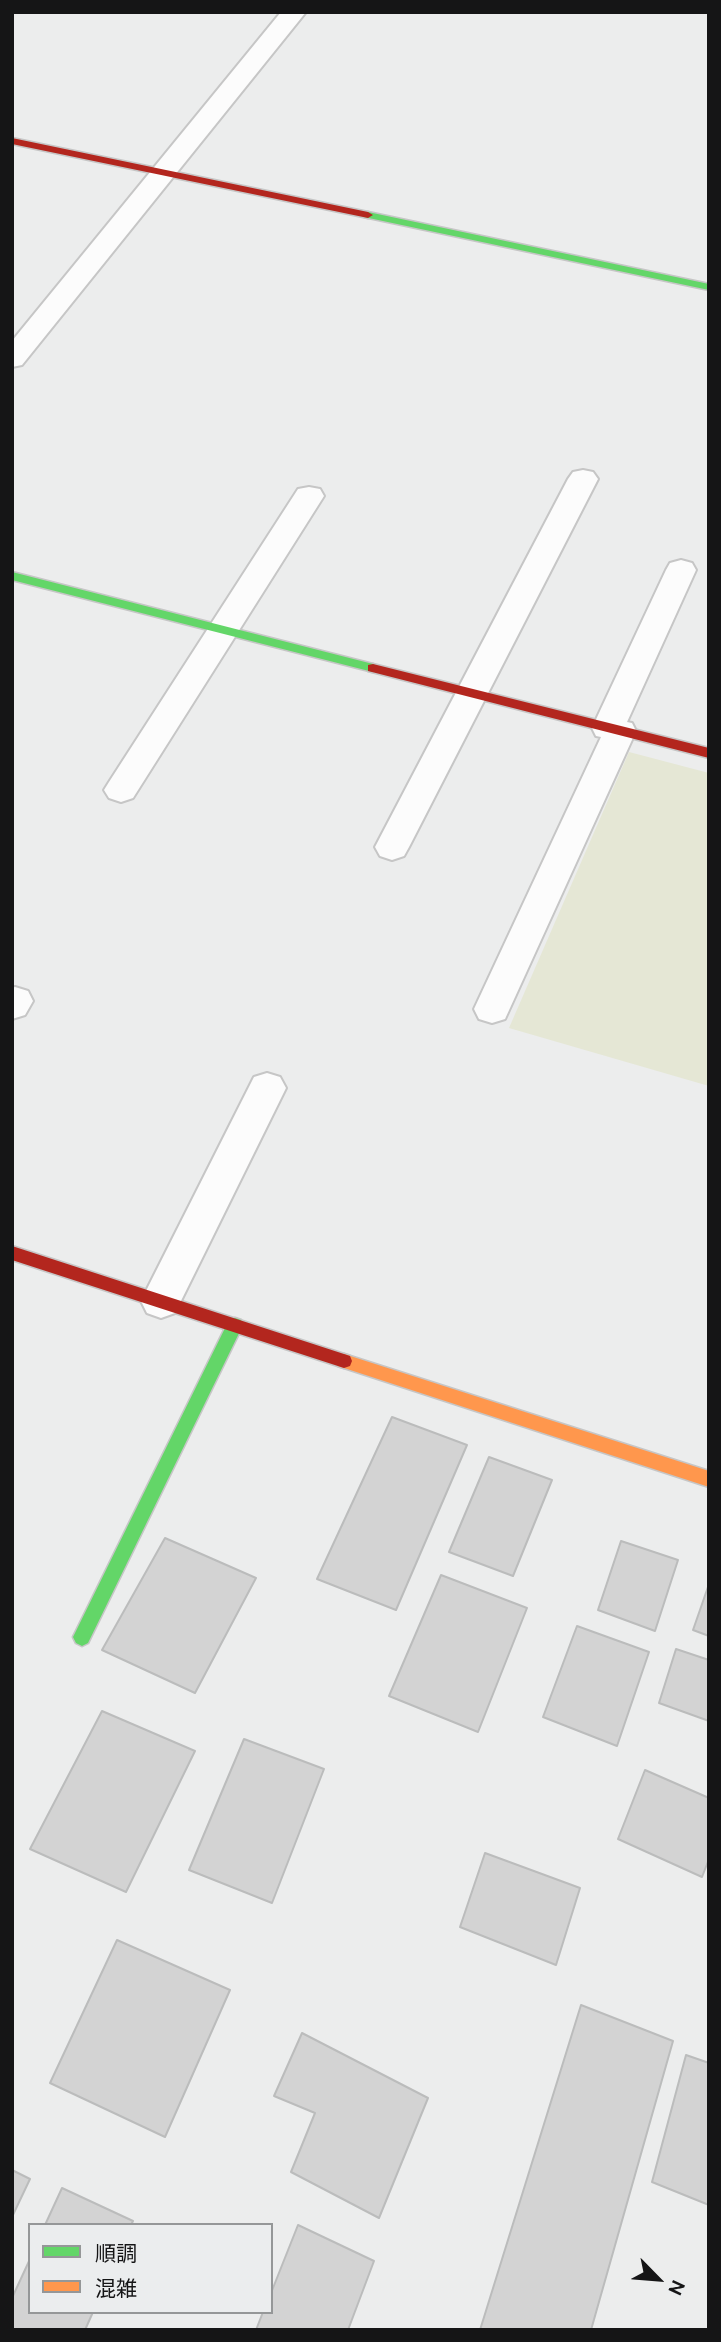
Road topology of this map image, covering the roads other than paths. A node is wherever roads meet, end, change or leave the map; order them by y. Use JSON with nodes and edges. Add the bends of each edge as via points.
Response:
{"nodes":[{"id":1,"x":294,"y":12,"type":"edge"},
{"id":2,"x":12,"y":141,"type":"edge"},
{"id":3,"x":162,"y":173,"type":"junction"},
{"id":4,"x":709,"y":287,"type":"edge"},
{"id":5,"x":12,"y":359,"type":"edge"},
{"id":6,"x":583,"y":479,"type":"dead end"},
{"id":7,"x":309,"y":496,"type":"dead end"},
{"id":8,"x":681,"y":570,"type":"dead end"},
{"id":9,"x":12,"y":576,"type":"edge"},
{"id":10,"x":224,"y":629,"type":"junction"},
{"id":11,"x":472,"y":693,"type":"junction"},
{"id":12,"x":614,"y":729,"type":"junction"},
{"id":13,"x":709,"y":753,"type":"edge"},
{"id":14,"x":121,"y":790,"type":"dead end"},
{"id":15,"x":392,"y":847,"type":"dead end"},
{"id":16,"x":492,"y":1009,"type":"dead end"},
{"id":17,"x":267,"y":1088,"type":"dead end"},
{"id":18,"x":12,"y":1253,"type":"edge"},
{"id":19,"x":161,"y":1301,"type":"junction"},
{"id":20,"x":235,"y":1325,"type":"junction"},
{"id":21,"x":709,"y":1479,"type":"edge"},
{"id":22,"x":82,"y":1637,"type":"dead end"}],
"edges":[{"from":1,"to":3,"type":"street"},
{"from":2,"to":3,"type":"street"},
{"from":3,"to":4,"type":"street"},
{"from":3,"to":5,"type":"street"},
{"from":6,"to":11,"type":"street"},
{"from":7,"to":10,"type":"street"},
{"from":8,"to":12,"type":"street"},
{"from":9,"to":10,"type":"street"},
{"from":10,"to":11,"type":"street"},
{"from":10,"to":14,"type":"street"},
{"from":11,"to":12,"type":"street"},
{"from":11,"to":15,"type":"street"},
{"from":12,"to":13,"type":"street"},
{"from":12,"to":16,"type":"street"},
{"from":17,"to":19,"type":"street"},
{"from":18,"to":19,"type":"street"},
{"from":19,"to":20,"type":"street"},
{"from":20,"to":21,"type":"street"},
{"from":20,"to":22,"type":"street"}]}
